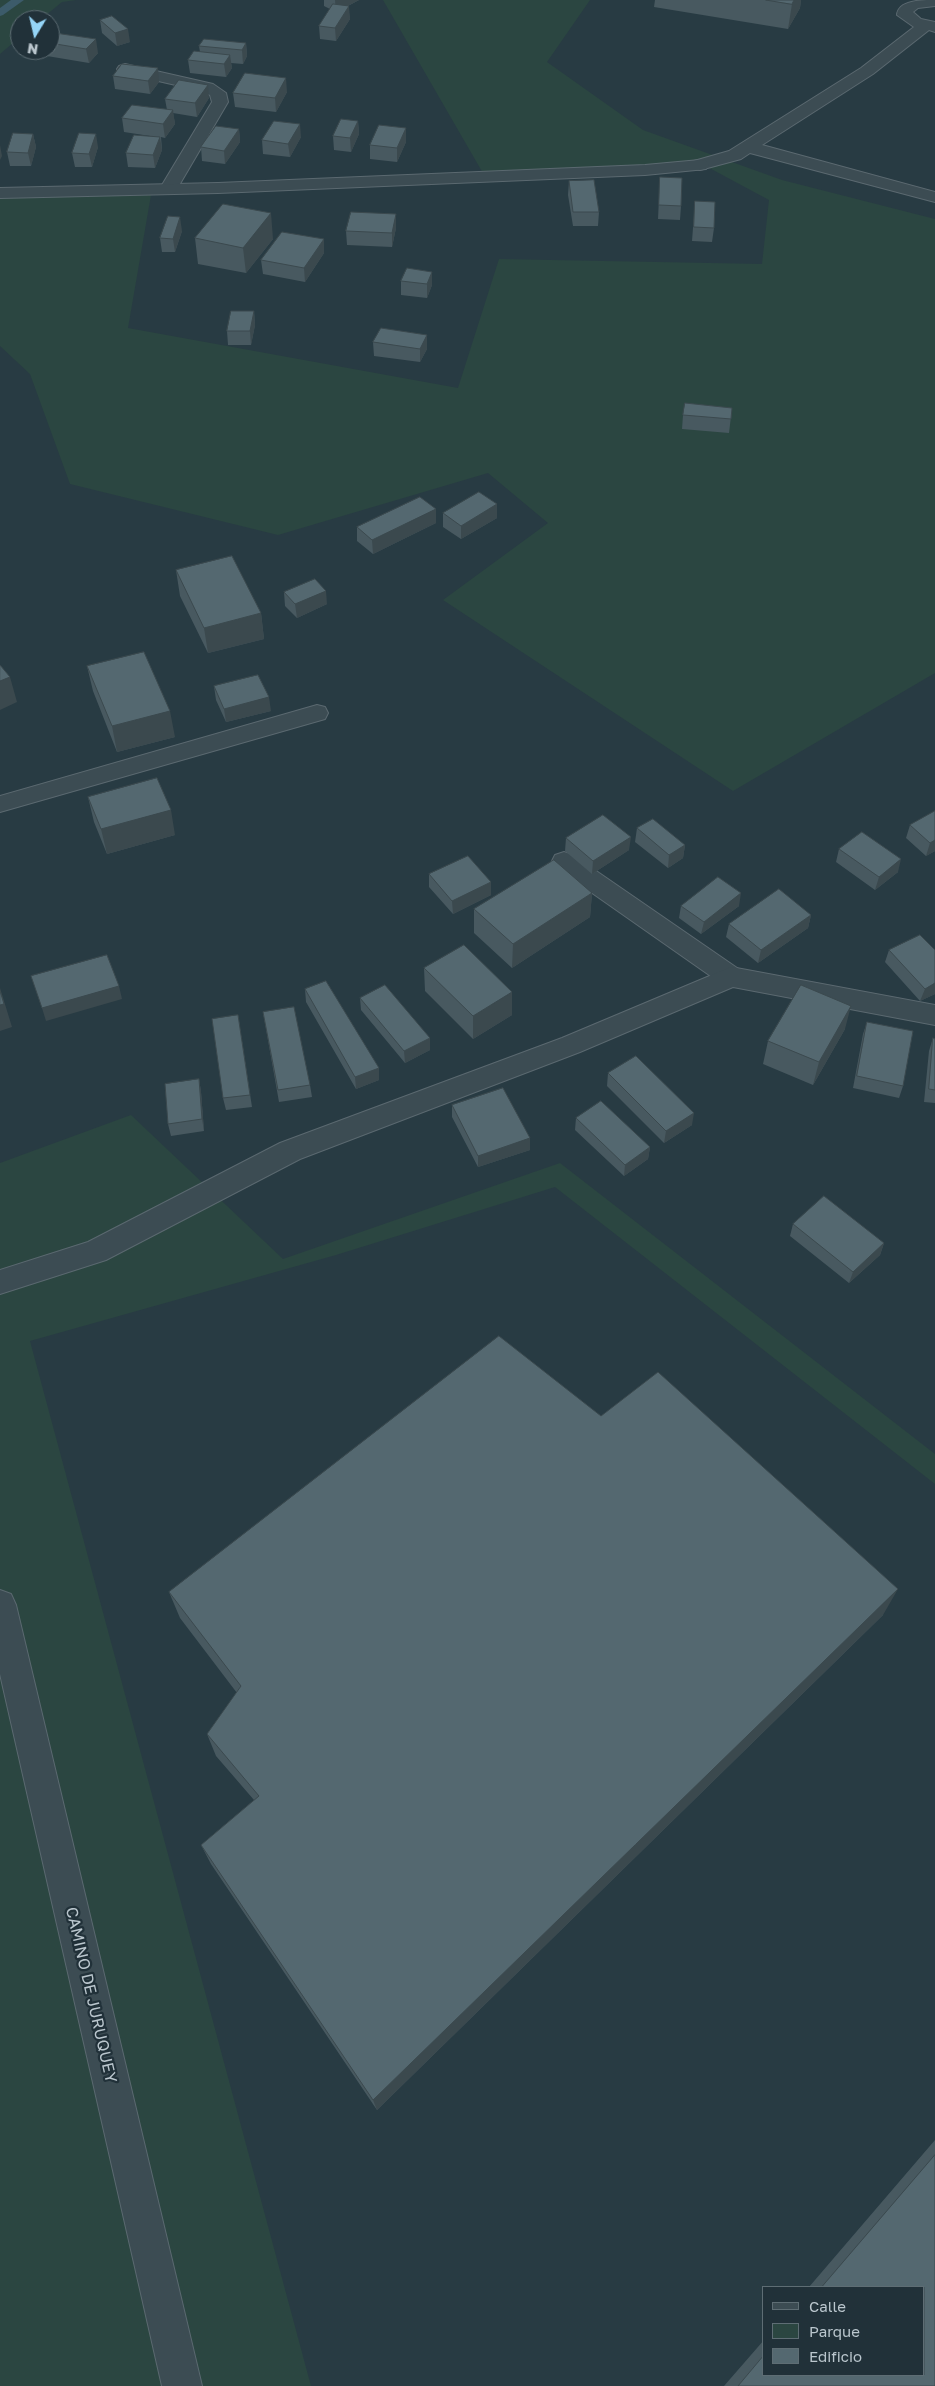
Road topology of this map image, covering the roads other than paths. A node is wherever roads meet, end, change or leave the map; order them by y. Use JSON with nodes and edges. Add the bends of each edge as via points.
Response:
{"nodes":[{"id":1,"x":935,"y":1,"type":"edge"},
{"id":2,"x":930,"y":27,"type":"edge"},
{"id":3,"x":125,"y":68,"type":"edge"},
{"id":4,"x":748,"y":147,"type":"junction"},
{"id":5,"x":168,"y":190,"type":"junction"},
{"id":6,"x":0,"y":193,"type":"edge"},
{"id":7,"x":935,"y":197,"type":"edge"},
{"id":8,"x":317,"y":714,"type":"dead end"},
{"id":9,"x":0,"y":804,"type":"edge"},
{"id":10,"x":564,"y":861,"type":"dead end"},
{"id":11,"x":731,"y":977,"type":"junction"},
{"id":12,"x":935,"y":1015,"type":"edge"},
{"id":13,"x":0,"y":1282,"type":"edge"},
{"id":14,"x":0,"y":1604,"type":"edge"},
{"id":15,"x":182,"y":2386,"type":"edge"}],
"edges":[{"from":1,"to":2,"type":"street","via":[[913,4],[905,11],[910,20]]},
{"from":2,"to":4,"type":"street"},
{"from":3,"to":5,"type":"street","via":[[207,87],[218,93],[220,102]]},
{"from":4,"to":5,"type":"street","via":[[736,155],[700,165],[644,170]]},
{"from":4,"to":7,"type":"street"},
{"from":5,"to":6,"type":"street"},
{"from":8,"to":9,"type":"street"},
{"from":10,"to":11,"type":"street"},
{"from":11,"to":12,"type":"street"},
{"from":11,"to":13,"type":"street","via":[[571,1045],[290,1151],[96,1251]]},
{"from":14,"to":15,"type":"street","name":"CAMINO DE JURUQUEY"}]}
